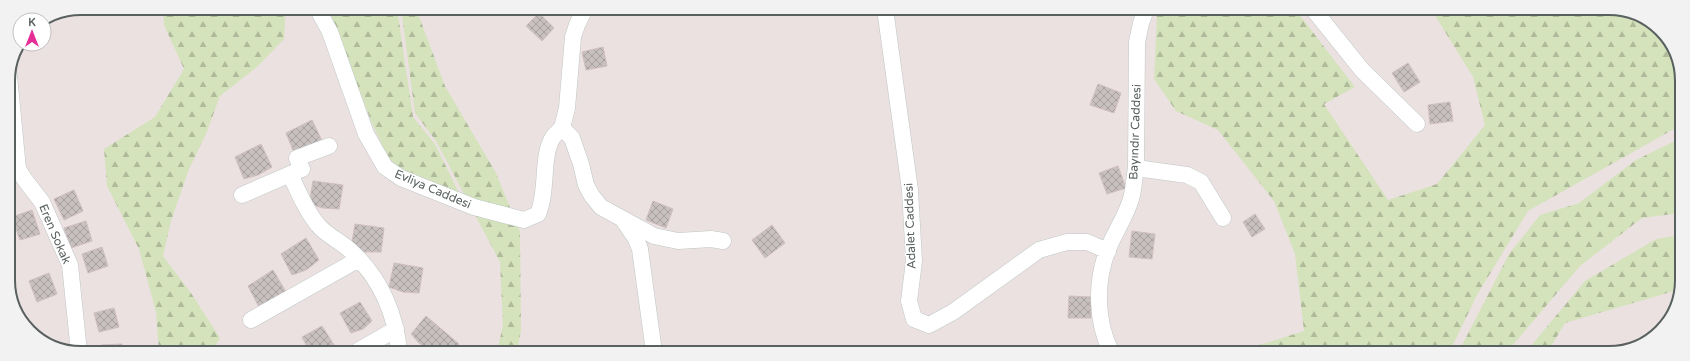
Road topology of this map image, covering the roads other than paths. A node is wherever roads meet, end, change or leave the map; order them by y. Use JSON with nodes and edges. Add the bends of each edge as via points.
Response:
{"nodes":[{"id":1,"x":321,"y":15,"type":"edge"},
{"id":2,"x":581,"y":15,"type":"edge"},
{"id":3,"x":887,"y":15,"type":"edge"},
{"id":4,"x":1144,"y":15,"type":"edge"},
{"id":5,"x":1318,"y":15,"type":"edge"},
{"id":6,"x":1418,"y":124,"type":"dead end"},
{"id":7,"x":562,"y":128,"type":"junction"},
{"id":8,"x":15,"y":138,"type":"edge"},
{"id":9,"x":329,"y":146,"type":"dead end"},
{"id":10,"x":1136,"y":168,"type":"junction"},
{"id":11,"x":290,"y":174,"type":"junction"},
{"id":12,"x":242,"y":195,"type":"dead end"},
{"id":13,"x":1223,"y":218,"type":"dead end"},
{"id":14,"x":623,"y":220,"type":"junction"},
{"id":15,"x":722,"y":241,"type":"dead end"},
{"id":16,"x":1108,"y":251,"type":"junction"},
{"id":17,"x":359,"y":259,"type":"junction"},
{"id":18,"x":252,"y":320,"type":"dead end"},
{"id":19,"x":396,"y":329,"type":"junction"},
{"id":20,"x":79,"y":346,"type":"edge"},
{"id":21,"x":366,"y":346,"type":"edge"},
{"id":22,"x":398,"y":346,"type":"edge"},
{"id":23,"x":653,"y":346,"type":"edge"},
{"id":24,"x":1108,"y":346,"type":"edge"}],
"edges":[{"from":1,"to":7,"type":"street","name":"Evliya Caddesi","via":[[330,32],[366,134],[385,167],[401,178],[474,207],[524,220],[538,214],[542,205],[549,147],[554,136]]},
{"from":2,"to":7,"type":"street","via":[[573,37],[567,108]]},
{"from":3,"to":16,"type":"street","name":"Adalet Caddesi","via":[[910,190],[914,261],[909,301],[914,319],[929,325],[953,312],[1039,250],[1067,242],[1087,242]]},
{"from":4,"to":10,"type":"street","name":"Bayındır Caddesi","via":[[1137,42]]},
{"from":5,"to":6,"type":"street","via":[[1362,70]]},
{"from":7,"to":14,"type":"street","via":[[572,138],[586,185],[592,196],[601,207]]},
{"from":8,"to":20,"type":"street","name":"Eren Sokak","via":[[18,169],[42,202],[70,265]]},
{"from":9,"to":11,"type":"street","via":[[296,158],[302,169]]},
{"from":10,"to":13,"type":"street","via":[[1187,176],[1200,182]]},
{"from":10,"to":16,"type":"street","name":"Bayındır Caddesi","via":[[1131,199]]},
{"from":11,"to":12,"type":"street"},
{"from":11,"to":17,"type":"street","via":[[318,226]]},
{"from":14,"to":15,"type":"street","via":[[654,236],[678,241]]},
{"from":14,"to":23,"type":"street","via":[[636,238],[640,249]]},
{"from":16,"to":24,"type":"street","name":"Bayındır Caddesi","via":[[1100,284],[1099,315]]},
{"from":17,"to":18,"type":"street"},
{"from":17,"to":19,"type":"street","via":[[381,288]]},
{"from":19,"to":21,"type":"street"},
{"from":19,"to":22,"type":"street"}]}
